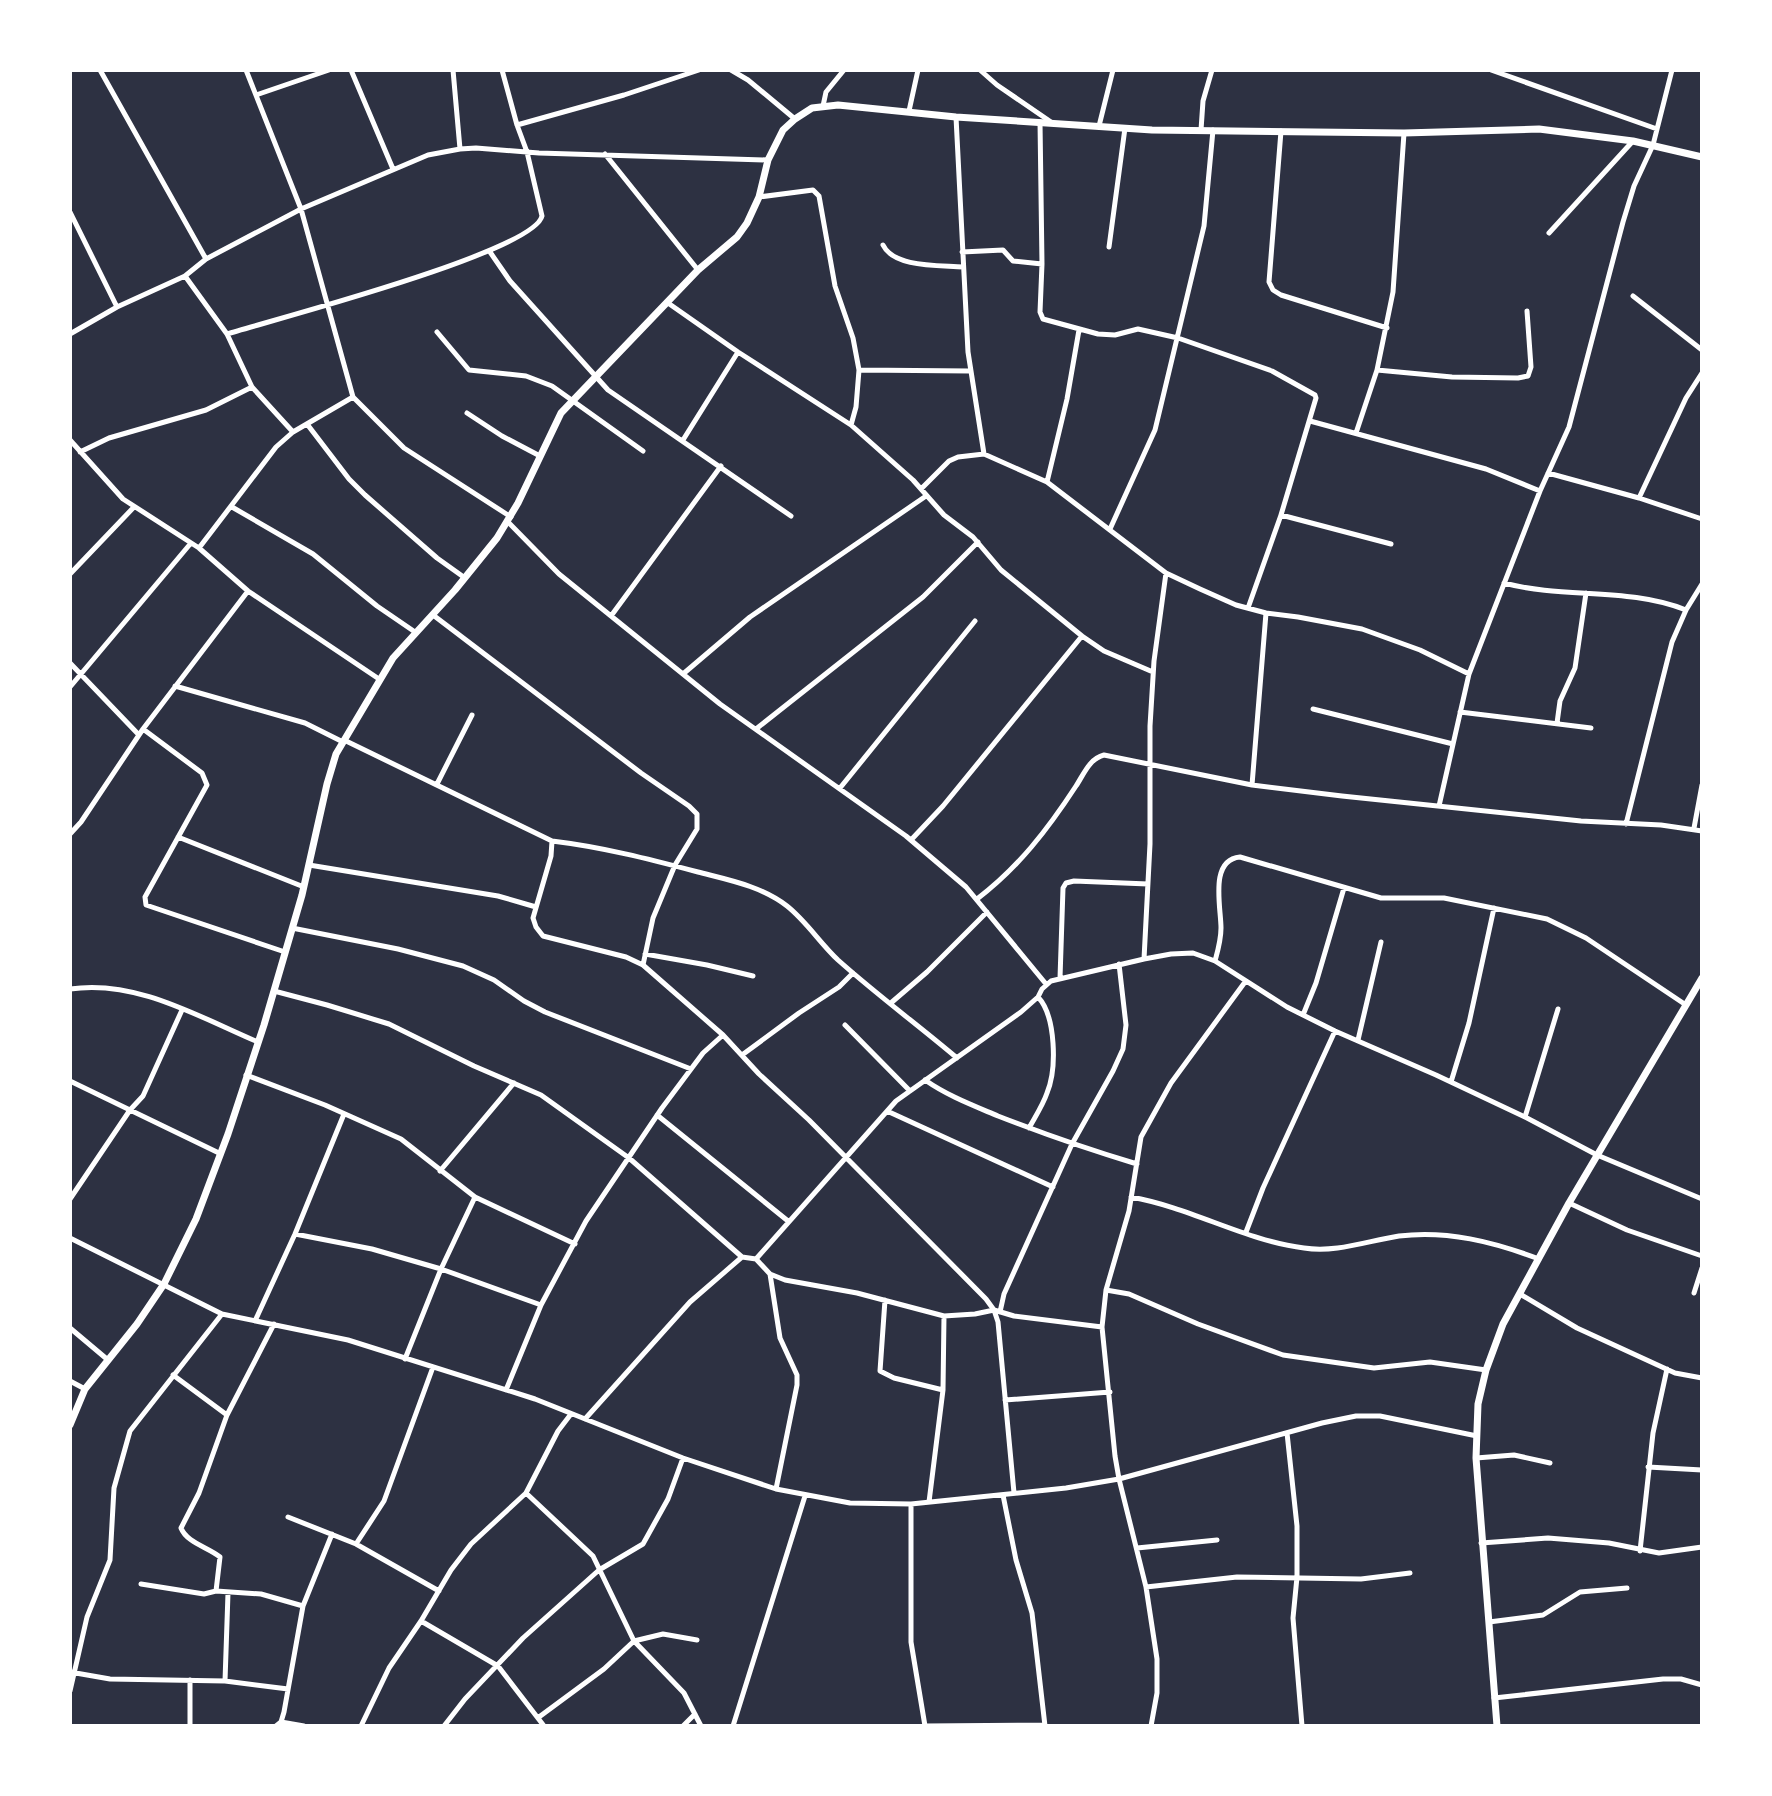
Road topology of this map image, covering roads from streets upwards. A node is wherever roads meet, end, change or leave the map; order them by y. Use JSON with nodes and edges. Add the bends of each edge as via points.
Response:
{"nodes":[{"id":1,"x":100,"y":70,"type":"edge"},
{"id":2,"x":246,"y":70,"type":"edge"},
{"id":3,"x":328,"y":70,"type":"edge"},
{"id":4,"x":351,"y":70,"type":"edge"},
{"id":5,"x":453,"y":70,"type":"edge"},
{"id":6,"x":502,"y":70,"type":"edge"},
{"id":7,"x":699,"y":70,"type":"edge"},
{"id":8,"x":731,"y":70,"type":"edge"},
{"id":9,"x":844,"y":70,"type":"edge"},
{"id":10,"x":918,"y":70,"type":"edge"},
{"id":11,"x":980,"y":70,"type":"edge"},
{"id":12,"x":1113,"y":70,"type":"edge"},
{"id":13,"x":1212,"y":70,"type":"edge"},
{"id":14,"x":1491,"y":70,"type":"edge"},
{"id":15,"x":1672,"y":70,"type":"edge"},
{"id":16,"x":256,"y":95,"type":"junction"},
{"id":17,"x":823,"y":106,"type":"junction"},
{"id":18,"x":909,"y":111,"type":"junction"},
{"id":19,"x":956,"y":117,"type":"junction"},
{"id":20,"x":795,"y":118,"type":"junction"},
{"id":21,"x":1040,"y":122,"type":"junction"},
{"id":22,"x":1052,"y":123,"type":"junction"},
{"id":23,"x":517,"y":125,"type":"junction"},
{"id":24,"x":1099,"y":126,"type":"junction"},
{"id":25,"x":1125,"y":128,"type":"junction"},
{"id":26,"x":1657,"y":129,"type":"junction"},
{"id":27,"x":1201,"y":130,"type":"junction"},
{"id":28,"x":1213,"y":130,"type":"junction"},
{"id":29,"x":1281,"y":131,"type":"junction"},
{"id":30,"x":1404,"y":132,"type":"junction"},
{"id":31,"x":1633,"y":141,"type":"junction"},
{"id":32,"x":1653,"y":145,"type":"junction"},
{"id":33,"x":460,"y":149,"type":"junction"},
{"id":34,"x":527,"y":152,"type":"junction"},
{"id":35,"x":605,"y":154,"type":"junction"},
{"id":36,"x":1702,"y":158,"type":"edge"},
{"id":37,"x":768,"y":160,"type":"junction"},
{"id":38,"x":393,"y":169,"type":"junction"},
{"id":39,"x":759,"y":197,"type":"junction"},
{"id":40,"x":300,"y":209,"type":"junction"},
{"id":41,"x":70,"y":212,"type":"edge"},
{"id":42,"x":1549,"y":233,"type":"dead end"},
{"id":43,"x":883,"y":245,"type":"dead end"},
{"id":44,"x":1109,"y":247,"type":"dead end"},
{"id":45,"x":490,"y":252,"type":"junction"},
{"id":46,"x":962,"y":252,"type":"junction"},
{"id":47,"x":206,"y":259,"type":"junction"},
{"id":48,"x":1042,"y":264,"type":"junction"},
{"id":49,"x":963,"y":267,"type":"junction"},
{"id":50,"x":698,"y":270,"type":"junction"},
{"id":51,"x":185,"y":276,"type":"junction"},
{"id":52,"x":1633,"y":296,"type":"dead end"},
{"id":53,"x":668,"y":303,"type":"junction"},
{"id":54,"x":326,"y":304,"type":"junction"},
{"id":55,"x":117,"y":307,"type":"junction"},
{"id":56,"x":1527,"y":311,"type":"dead end"},
{"id":57,"x":1387,"y":328,"type":"junction"},
{"id":58,"x":1079,"y":330,"type":"junction"},
{"id":59,"x":436,"y":332,"type":"dead end"},
{"id":60,"x":70,"y":334,"type":"edge"},
{"id":61,"x":227,"y":334,"type":"junction"},
{"id":62,"x":1178,"y":338,"type":"junction"},
{"id":63,"x":1702,"y":350,"type":"edge"},
{"id":64,"x":738,"y":352,"type":"junction"},
{"id":65,"x":859,"y":370,"type":"junction"},
{"id":66,"x":1377,"y":370,"type":"junction"},
{"id":67,"x":970,"y":371,"type":"junction"},
{"id":68,"x":1702,"y":373,"type":"edge"},
{"id":69,"x":596,"y":378,"type":"junction"},
{"id":70,"x":253,"y":387,"type":"junction"},
{"id":71,"x":353,"y":397,"type":"junction"},
{"id":72,"x":572,"y":401,"type":"junction"},
{"id":73,"x":467,"y":413,"type":"dead end"},
{"id":74,"x":1310,"y":421,"type":"junction"},
{"id":75,"x":307,"y":424,"type":"junction"},
{"id":76,"x":851,"y":425,"type":"junction"},
{"id":77,"x":293,"y":432,"type":"junction"},
{"id":78,"x":1356,"y":433,"type":"junction"},
{"id":79,"x":683,"y":440,"type":"junction"},
{"id":80,"x":71,"y":444,"type":"edge"},
{"id":81,"x":643,"y":451,"type":"dead end"},
{"id":82,"x":80,"y":452,"type":"junction"},
{"id":83,"x":984,"y":454,"type":"junction"},
{"id":84,"x":540,"y":456,"type":"junction"},
{"id":85,"x":720,"y":466,"type":"junction"},
{"id":86,"x":1548,"y":474,"type":"junction"},
{"id":87,"x":1047,"y":482,"type":"junction"},
{"id":88,"x":922,"y":489,"type":"junction"},
{"id":89,"x":1540,"y":491,"type":"junction"},
{"id":90,"x":926,"y":496,"type":"junction"},
{"id":91,"x":1639,"y":498,"type":"junction"},
{"id":92,"x":134,"y":507,"type":"junction"},
{"id":93,"x":232,"y":508,"type":"junction"},
{"id":94,"x":791,"y":516,"type":"dead end"},
{"id":95,"x":1280,"y":516,"type":"junction"},
{"id":96,"x":509,"y":519,"type":"junction"},
{"id":97,"x":1702,"y":519,"type":"edge"},
{"id":98,"x":1110,"y":529,"type":"junction"},
{"id":99,"x":978,"y":542,"type":"junction"},
{"id":100,"x":191,"y":543,"type":"junction"},
{"id":101,"x":1391,"y":544,"type":"dead end"},
{"id":102,"x":199,"y":548,"type":"junction"},
{"id":103,"x":1166,"y":573,"type":"junction"},
{"id":104,"x":70,"y":574,"type":"edge"},
{"id":105,"x":465,"y":578,"type":"junction"},
{"id":106,"x":1504,"y":583,"type":"junction"},
{"id":107,"x":1702,"y":584,"type":"edge"},
{"id":108,"x":248,"y":590,"type":"junction"},
{"id":109,"x":1587,"y":593,"type":"junction"},
{"id":110,"x":1696,"y":594,"type":"junction"},
{"id":111,"x":1702,"y":601,"type":"edge"},
{"id":112,"x":1248,"y":608,"type":"junction"},
{"id":113,"x":1686,"y":610,"type":"junction"},
{"id":114,"x":1266,"y":613,"type":"junction"},
{"id":115,"x":433,"y":615,"type":"junction"},
{"id":116,"x":611,"y":616,"type":"junction"},
{"id":117,"x":975,"y":621,"type":"dead end"},
{"id":118,"x":415,"y":632,"type":"junction"},
{"id":119,"x":1082,"y":636,"type":"junction"},
{"id":120,"x":70,"y":663,"type":"edge"},
{"id":121,"x":1153,"y":672,"type":"junction"},
{"id":122,"x":82,"y":674,"type":"junction"},
{"id":123,"x":683,"y":674,"type":"junction"},
{"id":124,"x":1469,"y":674,"type":"junction"},
{"id":125,"x":379,"y":678,"type":"junction"},
{"id":126,"x":70,"y":687,"type":"edge"},
{"id":127,"x":175,"y":687,"type":"junction"},
{"id":128,"x":1313,"y":709,"type":"dead end"},
{"id":129,"x":1460,"y":712,"type":"junction"},
{"id":130,"x":472,"y":715,"type":"dead end"},
{"id":131,"x":1557,"y":723,"type":"junction"},
{"id":132,"x":1591,"y":728,"type":"dead end"},
{"id":133,"x":756,"y":729,"type":"junction"},
{"id":134,"x":141,"y":732,"type":"junction"},
{"id":135,"x":344,"y":741,"type":"junction"},
{"id":136,"x":1453,"y":744,"type":"junction"},
{"id":137,"x":1149,"y":764,"type":"junction"},
{"id":138,"x":437,"y":784,"type":"junction"},
{"id":139,"x":1252,"y":785,"type":"junction"},
{"id":140,"x":1702,"y":785,"type":"edge"},
{"id":141,"x":840,"y":788,"type":"junction"},
{"id":142,"x":1438,"y":807,"type":"junction"},
{"id":143,"x":1626,"y":824,"type":"junction"},
{"id":144,"x":1694,"y":828,"type":"junction"},
{"id":145,"x":1702,"y":831,"type":"edge"},
{"id":146,"x":70,"y":834,"type":"edge"},
{"id":147,"x":178,"y":837,"type":"junction"},
{"id":148,"x":911,"y":840,"type":"junction"},
{"id":149,"x":552,"y":842,"type":"junction"},
{"id":150,"x":309,"y":865,"type":"junction"},
{"id":151,"x":674,"y":865,"type":"junction"},
{"id":152,"x":1148,"y":884,"type":"junction"},
{"id":153,"x":304,"y":887,"type":"junction"},
{"id":154,"x":1344,"y":888,"type":"junction"},
{"id":155,"x":976,"y":899,"type":"junction"},
{"id":156,"x":536,"y":907,"type":"junction"},
{"id":157,"x":1494,"y":908,"type":"junction"},
{"id":158,"x":987,"y":912,"type":"junction"},
{"id":159,"x":292,"y":928,"type":"junction"},
{"id":160,"x":1381,"y":943,"type":"dead end"},
{"id":161,"x":285,"y":952,"type":"junction"},
{"id":162,"x":645,"y":954,"type":"junction"},
{"id":163,"x":1144,"y":959,"type":"junction"},
{"id":164,"x":1215,"y":961,"type":"junction"},
{"id":165,"x":1119,"y":964,"type":"junction"},
{"id":166,"x":643,"y":965,"type":"junction"},
{"id":167,"x":853,"y":973,"type":"junction"},
{"id":168,"x":753,"y":976,"type":"dead end"},
{"id":169,"x":1060,"y":978,"type":"junction"},
{"id":170,"x":1702,"y":978,"type":"edge"},
{"id":171,"x":1245,"y":982,"type":"junction"},
{"id":172,"x":1046,"y":984,"type":"junction"},
{"id":173,"x":70,"y":989,"type":"edge"},
{"id":174,"x":274,"y":991,"type":"junction"},
{"id":175,"x":1699,"y":992,"type":"edge"},
{"id":176,"x":1038,"y":997,"type":"junction"},
{"id":177,"x":892,"y":1003,"type":"junction"},
{"id":178,"x":1686,"y":1005,"type":"junction"},
{"id":179,"x":1558,"y":1009,"type":"dead end"},
{"id":180,"x":182,"y":1010,"type":"junction"},
{"id":181,"x":1303,"y":1015,"type":"junction"},
{"id":182,"x":845,"y":1025,"type":"dead end"},
{"id":183,"x":1335,"y":1031,"type":"junction"},
{"id":184,"x":723,"y":1035,"type":"junction"},
{"id":185,"x":1358,"y":1040,"type":"junction"},
{"id":186,"x":258,"y":1042,"type":"junction"},
{"id":187,"x":742,"y":1055,"type":"junction"},
{"id":188,"x":957,"y":1058,"type":"junction"},
{"id":189,"x":691,"y":1069,"type":"junction"},
{"id":190,"x":246,"y":1075,"type":"junction"},
{"id":191,"x":925,"y":1080,"type":"junction"},
{"id":192,"x":70,"y":1081,"type":"edge"},
{"id":193,"x":1451,"y":1082,"type":"junction"},
{"id":194,"x":514,"y":1083,"type":"junction"},
{"id":195,"x":910,"y":1091,"type":"junction"},
{"id":196,"x":130,"y":1110,"type":"junction"},
{"id":197,"x":887,"y":1111,"type":"junction"},
{"id":198,"x":344,"y":1114,"type":"junction"},
{"id":199,"x":657,"y":1115,"type":"junction"},
{"id":200,"x":1525,"y":1117,"type":"junction"},
{"id":201,"x":1029,"y":1128,"type":"junction"},
{"id":202,"x":1072,"y":1144,"type":"junction"},
{"id":203,"x":221,"y":1154,"type":"junction"},
{"id":204,"x":1597,"y":1155,"type":"junction"},
{"id":205,"x":845,"y":1157,"type":"junction"},
{"id":206,"x":629,"y":1158,"type":"junction"},
{"id":207,"x":1137,"y":1164,"type":"junction"},
{"id":208,"x":440,"y":1171,"type":"junction"},
{"id":209,"x":1053,"y":1186,"type":"junction"},
{"id":210,"x":475,"y":1196,"type":"junction"},
{"id":211,"x":1131,"y":1197,"type":"junction"},
{"id":212,"x":70,"y":1199,"type":"edge"},
{"id":213,"x":1702,"y":1199,"type":"edge"},
{"id":214,"x":1569,"y":1203,"type":"junction"},
{"id":215,"x":789,"y":1222,"type":"junction"},
{"id":216,"x":1246,"y":1232,"type":"junction"},
{"id":217,"x":295,"y":1234,"type":"junction"},
{"id":218,"x":70,"y":1238,"type":"edge"},
{"id":219,"x":575,"y":1244,"type":"junction"},
{"id":220,"x":1702,"y":1256,"type":"edge"},
{"id":221,"x":742,"y":1257,"type":"junction"},
{"id":222,"x":756,"y":1259,"type":"junction"},
{"id":223,"x":1539,"y":1259,"type":"junction"},
{"id":224,"x":1702,"y":1268,"type":"edge"},
{"id":225,"x":441,"y":1269,"type":"junction"},
{"id":226,"x":771,"y":1274,"type":"junction"},
{"id":227,"x":164,"y":1284,"type":"junction"},
{"id":228,"x":1106,"y":1290,"type":"junction"},
{"id":229,"x":1694,"y":1293,"type":"dead end"},
{"id":230,"x":1520,"y":1294,"type":"junction"},
{"id":231,"x":885,"y":1300,"type":"junction"},
{"id":232,"x":541,"y":1305,"type":"junction"},
{"id":233,"x":997,"y":1311,"type":"junction"},
{"id":234,"x":222,"y":1314,"type":"junction"},
{"id":235,"x":944,"y":1316,"type":"junction"},
{"id":236,"x":255,"y":1321,"type":"junction"},
{"id":237,"x":274,"y":1324,"type":"junction"},
{"id":238,"x":1101,"y":1327,"type":"junction"},
{"id":239,"x":70,"y":1328,"type":"edge"},
{"id":240,"x":405,"y":1359,"type":"junction"},
{"id":241,"x":108,"y":1360,"type":"junction"},
{"id":242,"x":433,"y":1367,"type":"junction"},
{"id":243,"x":1667,"y":1369,"type":"junction"},
{"id":244,"x":1486,"y":1370,"type":"junction"},
{"id":245,"x":173,"y":1375,"type":"junction"},
{"id":246,"x":1702,"y":1378,"type":"edge"},
{"id":247,"x":70,"y":1381,"type":"edge"},
{"id":248,"x":85,"y":1389,"type":"junction"},
{"id":249,"x":506,"y":1390,"type":"junction"},
{"id":250,"x":943,"y":1390,"type":"junction"},
{"id":251,"x":1110,"y":1392,"type":"junction"},
{"id":252,"x":1005,"y":1401,"type":"junction"},
{"id":253,"x":571,"y":1414,"type":"junction"},
{"id":254,"x":227,"y":1415,"type":"junction"},
{"id":255,"x":585,"y":1419,"type":"junction"},
{"id":256,"x":70,"y":1425,"type":"edge"},
{"id":257,"x":1287,"y":1433,"type":"junction"},
{"id":258,"x":1477,"y":1436,"type":"junction"},
{"id":259,"x":683,"y":1458,"type":"junction"},
{"id":260,"x":1476,"y":1458,"type":"junction"},
{"id":261,"x":1550,"y":1464,"type":"dead end"},
{"id":262,"x":1648,"y":1467,"type":"junction"},
{"id":263,"x":1702,"y":1470,"type":"edge"},
{"id":264,"x":1119,"y":1479,"type":"junction"},
{"id":265,"x":776,"y":1489,"type":"junction"},
{"id":266,"x":526,"y":1493,"type":"junction"},
{"id":267,"x":1014,"y":1493,"type":"junction"},
{"id":268,"x":1003,"y":1495,"type":"junction"},
{"id":269,"x":805,"y":1496,"type":"junction"},
{"id":270,"x":929,"y":1502,"type":"junction"},
{"id":271,"x":911,"y":1504,"type":"junction"},
{"id":272,"x":288,"y":1517,"type":"dead end"},
{"id":273,"x":332,"y":1534,"type":"junction"},
{"id":274,"x":1217,"y":1540,"type":"dead end"},
{"id":275,"x":356,"y":1544,"type":"junction"},
{"id":276,"x":1481,"y":1544,"type":"junction"},
{"id":277,"x":1137,"y":1548,"type":"junction"},
{"id":278,"x":1702,"y":1548,"type":"edge"},
{"id":279,"x":1640,"y":1550,"type":"junction"},
{"id":280,"x":599,"y":1570,"type":"junction"},
{"id":281,"x":1410,"y":1573,"type":"dead end"},
{"id":282,"x":1297,"y":1577,"type":"junction"},
{"id":283,"x":141,"y":1584,"type":"dead end"},
{"id":284,"x":1146,"y":1587,"type":"junction"},
{"id":285,"x":1627,"y":1588,"type":"dead end"},
{"id":286,"x":216,"y":1591,"type":"junction"},
{"id":287,"x":439,"y":1591,"type":"junction"},
{"id":288,"x":228,"y":1593,"type":"junction"},
{"id":289,"x":303,"y":1606,"type":"junction"},
{"id":290,"x":421,"y":1621,"type":"junction"},
{"id":291,"x":1489,"y":1622,"type":"junction"},
{"id":292,"x":697,"y":1640,"type":"dead end"},
{"id":293,"x":634,"y":1641,"type":"junction"},
{"id":294,"x":498,"y":1666,"type":"junction"},
{"id":295,"x":72,"y":1673,"type":"edge"},
{"id":296,"x":190,"y":1680,"type":"junction"},
{"id":297,"x":225,"y":1681,"type":"junction"},
{"id":298,"x":1702,"y":1685,"type":"edge"},
{"id":299,"x":288,"y":1689,"type":"junction"},
{"id":300,"x":70,"y":1691,"type":"edge"},
{"id":301,"x":1494,"y":1698,"type":"junction"},
{"id":302,"x":695,"y":1714,"type":"junction"},
{"id":303,"x":539,"y":1717,"type":"junction"},
{"id":304,"x":278,"y":1724,"type":"edge"},
{"id":305,"x":1045,"y":1725,"type":"edge"},
{"id":306,"x":190,"y":1726,"type":"edge"},
{"id":307,"x":304,"y":1726,"type":"edge"},
{"id":308,"x":361,"y":1726,"type":"edge"},
{"id":309,"x":444,"y":1726,"type":"edge"},
{"id":310,"x":544,"y":1726,"type":"edge"},
{"id":311,"x":683,"y":1726,"type":"edge"},
{"id":312,"x":701,"y":1726,"type":"edge"},
{"id":313,"x":733,"y":1726,"type":"edge"},
{"id":314,"x":925,"y":1726,"type":"edge"},
{"id":315,"x":1151,"y":1726,"type":"edge"},
{"id":316,"x":1302,"y":1726,"type":"edge"},
{"id":317,"x":1497,"y":1726,"type":"edge"}],
"edges":[{"from":1,"to":47,"type":"street"},
{"from":2,"to":16,"type":"street"},
{"from":3,"to":16,"type":"street"},
{"from":4,"to":38,"type":"street"},
{"from":5,"to":33,"type":"street"},
{"from":6,"to":23,"type":"street"},
{"from":7,"to":23,"type":"street"},
{"from":8,"to":20,"type":"street"},
{"from":9,"to":17,"type":"street","via":[[826,92]]},
{"from":10,"to":18,"type":"street"},
{"from":11,"to":22,"type":"street"},
{"from":12,"to":24,"type":"street"},
{"from":13,"to":27,"type":"street"},
{"from":14,"to":26,"type":"street"},
{"from":15,"to":26,"type":"street"},
{"from":16,"to":40,"type":"street"},
{"from":17,"to":18,"type":"street"},
{"from":17,"to":20,"type":"street"},
{"from":18,"to":19,"type":"street"},
{"from":19,"to":21,"type":"street"},
{"from":19,"to":46,"type":"street"},
{"from":20,"to":37,"type":"street","via":[[783,130]]},
{"from":21,"to":22,"type":"street"},
{"from":21,"to":48,"type":"street"},
{"from":22,"to":24,"type":"street"},
{"from":23,"to":34,"type":"street"},
{"from":24,"to":25,"type":"street"},
{"from":25,"to":27,"type":"street"},
{"from":25,"to":44,"type":"street"},
{"from":26,"to":32,"type":"street"},
{"from":27,"to":28,"type":"street"},
{"from":28,"to":29,"type":"street"},
{"from":28,"to":62,"type":"street","via":[[1204,226]]},
{"from":29,"to":30,"type":"street"},
{"from":29,"to":57,"type":"street","via":[[1269,282],[1273,290]]},
{"from":30,"to":31,"type":"street","via":[[1539,129]]},
{"from":30,"to":57,"type":"street"},
{"from":31,"to":32,"type":"street"},
{"from":31,"to":42,"type":"street"},
{"from":32,"to":36,"type":"street"},
{"from":32,"to":86,"type":"street","via":[[1623,222],[1569,427]]},
{"from":33,"to":34,"type":"street"},
{"from":33,"to":38,"type":"street"},
{"from":34,"to":35,"type":"street"},
{"from":34,"to":45,"type":"street","via":[[541,221]]},
{"from":35,"to":37,"type":"street"},
{"from":35,"to":50,"type":"street"},
{"from":37,"to":39,"type":"street"},
{"from":38,"to":40,"type":"street"},
{"from":39,"to":50,"type":"street","via":[[737,237]]},
{"from":39,"to":65,"type":"street","via":[[817,192],[835,286]]},
{"from":40,"to":47,"type":"street"},
{"from":40,"to":54,"type":"street"},
{"from":41,"to":55,"type":"street"},
{"from":43,"to":49,"type":"street","via":[[887,253],[907,262]]},
{"from":45,"to":54,"type":"street"},
{"from":45,"to":69,"type":"street"},
{"from":46,"to":48,"type":"street","via":[[1003,250],[1013,261]]},
{"from":46,"to":49,"type":"street"},
{"from":47,"to":51,"type":"street"},
{"from":48,"to":58,"type":"street","via":[[1041,316]]},
{"from":49,"to":67,"type":"street"},
{"from":50,"to":53,"type":"street"},
{"from":51,"to":55,"type":"street"},
{"from":51,"to":61,"type":"street"},
{"from":52,"to":63,"type":"street"},
{"from":53,"to":64,"type":"street"},
{"from":53,"to":69,"type":"street"},
{"from":54,"to":61,"type":"street"},
{"from":54,"to":71,"type":"street"},
{"from":55,"to":60,"type":"street"},
{"from":56,"to":66,"type":"street","via":[[1528,376],[1452,377]]},
{"from":57,"to":66,"type":"street"},
{"from":58,"to":62,"type":"street","via":[[1115,335],[1138,329]]},
{"from":58,"to":87,"type":"street"},
{"from":59,"to":72,"type":"street","via":[[470,370],[540,380]]},
{"from":61,"to":70,"type":"street"},
{"from":62,"to":74,"type":"street","via":[[1272,371],[1315,395]]},
{"from":62,"to":98,"type":"street","via":[[1155,430]]},
{"from":64,"to":76,"type":"street"},
{"from":64,"to":79,"type":"street"},
{"from":65,"to":67,"type":"street"},
{"from":65,"to":76,"type":"street"},
{"from":66,"to":78,"type":"street"},
{"from":67,"to":83,"type":"street"},
{"from":68,"to":91,"type":"street"},
{"from":69,"to":72,"type":"street"},
{"from":69,"to":79,"type":"street"},
{"from":70,"to":77,"type":"street"},
{"from":70,"to":82,"type":"street","via":[[206,410],[109,438]]},
{"from":71,"to":75,"type":"street"},
{"from":71,"to":96,"type":"street","via":[[404,448]]},
{"from":72,"to":81,"type":"street"},
{"from":72,"to":84,"type":"street","via":[[553,425]]},
{"from":73,"to":84,"type":"street"},
{"from":74,"to":78,"type":"street"},
{"from":74,"to":95,"type":"street"},
{"from":75,"to":77,"type":"street"},
{"from":75,"to":105,"type":"street","via":[[365,495]]},
{"from":76,"to":88,"type":"street"},
{"from":77,"to":93,"type":"street","via":[[276,447]]},
{"from":78,"to":89,"type":"street","via":[[1486,469]]},
{"from":79,"to":85,"type":"street"},
{"from":80,"to":82,"type":"street"},
{"from":82,"to":92,"type":"street"},
{"from":83,"to":87,"type":"street"},
{"from":83,"to":88,"type":"street","via":[[949,461]]},
{"from":84,"to":96,"type":"street"},
{"from":85,"to":94,"type":"street"},
{"from":85,"to":116,"type":"street"},
{"from":86,"to":89,"type":"street"},
{"from":86,"to":91,"type":"street"},
{"from":87,"to":98,"type":"street"},
{"from":88,"to":90,"type":"street"},
{"from":89,"to":106,"type":"street"},
{"from":90,"to":99,"type":"street"},
{"from":90,"to":123,"type":"street","via":[[750,617]]},
{"from":91,"to":97,"type":"street"},
{"from":92,"to":100,"type":"street"},
{"from":92,"to":104,"type":"street"},
{"from":93,"to":102,"type":"street"},
{"from":93,"to":118,"type":"street","via":[[313,554]]},
{"from":95,"to":101,"type":"street"},
{"from":95,"to":112,"type":"street"},
{"from":96,"to":105,"type":"street"},
{"from":96,"to":116,"type":"street","via":[[559,574]]},
{"from":98,"to":103,"type":"street"},
{"from":99,"to":119,"type":"street","via":[[1001,570]]},
{"from":99,"to":133,"type":"street","via":[[923,597]]},
{"from":100,"to":102,"type":"street"},
{"from":100,"to":122,"type":"street"},
{"from":102,"to":108,"type":"street"},
{"from":103,"to":112,"type":"street"},
{"from":103,"to":121,"type":"street"},
{"from":105,"to":115,"type":"street"},
{"from":106,"to":109,"type":"street","via":[[1541,591]]},
{"from":106,"to":124,"type":"street"},
{"from":107,"to":110,"type":"street"},
{"from":108,"to":125,"type":"street"},
{"from":108,"to":127,"type":"street"},
{"from":109,"to":113,"type":"street","via":[[1642,597]]},
{"from":109,"to":131,"type":"street","via":[[1577,657],[1560,701]]},
{"from":110,"to":111,"type":"street"},
{"from":110,"to":113,"type":"street"},
{"from":112,"to":114,"type":"street"},
{"from":113,"to":143,"type":"street","via":[[1664,666]]},
{"from":114,"to":124,"type":"street","via":[[1362,629]]},
{"from":114,"to":139,"type":"street"},
{"from":115,"to":118,"type":"street"},
{"from":115,"to":151,"type":"street","via":[[697,814],[697,830]]},
{"from":116,"to":123,"type":"street"},
{"from":117,"to":141,"type":"street"},
{"from":118,"to":125,"type":"street"},
{"from":119,"to":121,"type":"street"},
{"from":119,"to":148,"type":"street"},
{"from":120,"to":122,"type":"street"},
{"from":121,"to":137,"type":"street"},
{"from":122,"to":126,"type":"street"},
{"from":122,"to":134,"type":"street"},
{"from":123,"to":133,"type":"street"},
{"from":124,"to":129,"type":"street"},
{"from":125,"to":135,"type":"street"},
{"from":127,"to":134,"type":"street"},
{"from":127,"to":135,"type":"street","via":[[305,723]]},
{"from":128,"to":136,"type":"street"},
{"from":129,"to":131,"type":"street"},
{"from":129,"to":136,"type":"street"},
{"from":130,"to":138,"type":"street"},
{"from":131,"to":132,"type":"street"},
{"from":133,"to":141,"type":"street"},
{"from":134,"to":146,"type":"street"},
{"from":134,"to":147,"type":"street","via":[[206,780]]},
{"from":135,"to":138,"type":"street"},
{"from":135,"to":150,"type":"street","via":[[329,777]]},
{"from":136,"to":142,"type":"street"},
{"from":137,"to":139,"type":"street"},
{"from":137,"to":152,"type":"street"},
{"from":137,"to":155,"type":"street","via":[[1097,757],[1014,868]]},
{"from":138,"to":149,"type":"street"},
{"from":139,"to":142,"type":"street"},
{"from":140,"to":144,"type":"street"},
{"from":141,"to":148,"type":"street"},
{"from":142,"to":143,"type":"street"},
{"from":143,"to":144,"type":"street"},
{"from":144,"to":145,"type":"street"},
{"from":147,"to":153,"type":"street"},
{"from":147,"to":161,"type":"street","via":[[145,897],[146,905]]},
{"from":148,"to":155,"type":"street"},
{"from":149,"to":151,"type":"street","via":[[594,846]]},
{"from":149,"to":156,"type":"street"},
{"from":150,"to":153,"type":"street"},
{"from":150,"to":156,"type":"street","via":[[498,895]]},
{"from":151,"to":162,"type":"street","via":[[653,918]]},
{"from":151,"to":167,"type":"street","via":[[758,889],[787,906]]},
{"from":152,"to":163,"type":"street"},
{"from":152,"to":169,"type":"street","via":[[1066,883]]},
{"from":153,"to":159,"type":"street"},
{"from":154,"to":157,"type":"street","via":[[1381,898],[1444,898]]},
{"from":154,"to":164,"type":"street","via":[[1231,858],[1221,878],[1221,942]]},
{"from":154,"to":181,"type":"street"},
{"from":155,"to":158,"type":"street"},
{"from":156,"to":166,"type":"street","via":[[533,918],[543,936]]},
{"from":157,"to":178,"type":"street","via":[[1568,928]]},
{"from":157,"to":193,"type":"street"},
{"from":158,"to":172,"type":"street"},
{"from":158,"to":177,"type":"street"},
{"from":159,"to":161,"type":"street"},
{"from":159,"to":189,"type":"street","via":[[463,966],[545,1012]]},
{"from":160,"to":185,"type":"street"},
{"from":161,"to":174,"type":"street"},
{"from":162,"to":166,"type":"street"},
{"from":162,"to":168,"type":"street"},
{"from":163,"to":164,"type":"street","via":[[1194,953]]},
{"from":163,"to":165,"type":"street"},
{"from":164,"to":171,"type":"street"},
{"from":165,"to":169,"type":"street"},
{"from":165,"to":202,"type":"street","via":[[1126,1025],[1123,1049]]},
{"from":166,"to":184,"type":"street"},
{"from":167,"to":177,"type":"street"},
{"from":167,"to":187,"type":"street"},
{"from":169,"to":172,"type":"street"},
{"from":170,"to":175,"type":"street"},
{"from":171,"to":181,"type":"street"},
{"from":171,"to":207,"type":"street","via":[[1171,1083],[1142,1137]]},
{"from":172,"to":176,"type":"street"},
{"from":173,"to":180,"type":"street","via":[[130,991]]},
{"from":174,"to":186,"type":"street"},
{"from":174,"to":194,"type":"street","via":[[389,1024]]},
{"from":175,"to":178,"type":"street"},
{"from":176,"to":188,"type":"street"},
{"from":176,"to":201,"type":"street","via":[[1049,1016],[1052,1069],[1048,1092]]},
{"from":177,"to":188,"type":"street"},
{"from":178,"to":204,"type":"street"},
{"from":179,"to":200,"type":"street"},
{"from":180,"to":186,"type":"street"},
{"from":180,"to":196,"type":"street","via":[[143,1096]]},
{"from":181,"to":183,"type":"street"},
{"from":182,"to":195,"type":"street"},
{"from":183,"to":185,"type":"street"},
{"from":183,"to":216,"type":"street"},
{"from":184,"to":187,"type":"street"},
{"from":184,"to":189,"type":"street"},
{"from":185,"to":193,"type":"street"},
{"from":186,"to":190,"type":"street"},
{"from":187,"to":205,"type":"street"},
{"from":188,"to":191,"type":"street"},
{"from":189,"to":199,"type":"street"},
{"from":190,"to":198,"type":"street"},
{"from":190,"to":203,"type":"street"},
{"from":191,"to":195,"type":"street"},
{"from":191,"to":201,"type":"street","via":[[949,1096]]},
{"from":192,"to":196,"type":"street"},
{"from":193,"to":200,"type":"street"},
{"from":194,"to":206,"type":"street","via":[[541,1095]]},
{"from":194,"to":208,"type":"street"},
{"from":195,"to":197,"type":"street"},
{"from":196,"to":203,"type":"street"},
{"from":196,"to":212,"type":"street"},
{"from":197,"to":205,"type":"street"},
{"from":197,"to":209,"type":"street"},
{"from":198,"to":208,"type":"street","via":[[401,1139]]},
{"from":198,"to":217,"type":"street"},
{"from":199,"to":206,"type":"street"},
{"from":199,"to":215,"type":"street"},
{"from":200,"to":204,"type":"street"},
{"from":201,"to":202,"type":"street"},
{"from":202,"to":207,"type":"street"},
{"from":202,"to":209,"type":"street"},
{"from":203,"to":227,"type":"street"},
{"from":204,"to":213,"type":"street"},
{"from":204,"to":214,"type":"street"},
{"from":205,"to":215,"type":"street"},
{"from":205,"to":233,"type":"street"},
{"from":206,"to":219,"type":"street"},
{"from":206,"to":221,"type":"street"},
{"from":207,"to":211,"type":"street"},
{"from":208,"to":210,"type":"street"},
{"from":209,"to":233,"type":"street"},
{"from":210,"to":219,"type":"street"},
{"from":210,"to":225,"type":"street"},
{"from":211,"to":216,"type":"street","via":[[1180,1208]]},
{"from":211,"to":228,"type":"street"},
{"from":214,"to":220,"type":"street","via":[[1627,1230]]},
{"from":214,"to":223,"type":"street"},
{"from":215,"to":222,"type":"street"},
{"from":216,"to":223,"type":"street","via":[[1306,1249],[1432,1234],[1483,1241]]},
{"from":217,"to":225,"type":"street"},
{"from":217,"to":236,"type":"street"},
{"from":218,"to":227,"type":"street"},
{"from":219,"to":232,"type":"street"},
{"from":221,"to":222,"type":"street"},
{"from":221,"to":255,"type":"street","via":[[690,1302]]},
{"from":222,"to":226,"type":"street"},
{"from":223,"to":230,"type":"street"},
{"from":224,"to":229,"type":"street"},
{"from":225,"to":232,"type":"street"},
{"from":225,"to":240,"type":"street"},
{"from":226,"to":231,"type":"street"},
{"from":226,"to":265,"type":"street","via":[[780,1338],[797,1375]]},
{"from":227,"to":234,"type":"street"},
{"from":227,"to":241,"type":"street"},
{"from":228,"to":238,"type":"street"},
{"from":228,"to":244,"type":"street","via":[[1129,1294],[1283,1354],[1374,1368],[1430,1362]]},
{"from":230,"to":243,"type":"street","via":[[1577,1328]]},
{"from":230,"to":244,"type":"street"},
{"from":231,"to":235,"type":"street"},
{"from":231,"to":250,"type":"street","via":[[880,1371]]},
{"from":232,"to":249,"type":"street"},
{"from":233,"to":235,"type":"street"},
{"from":233,"to":238,"type":"street"},
{"from":233,"to":252,"type":"street"},
{"from":234,"to":236,"type":"street"},
{"from":234,"to":245,"type":"street"},
{"from":235,"to":250,"type":"street"},
{"from":236,"to":237,"type":"street"},
{"from":237,"to":240,"type":"street","via":[[348,1340]]},
{"from":237,"to":254,"type":"street"},
{"from":238,"to":251,"type":"street"},
{"from":239,"to":241,"type":"street"},
{"from":240,"to":242,"type":"street"},
{"from":241,"to":248,"type":"street"},
{"from":242,"to":249,"type":"street"},
{"from":242,"to":275,"type":"street","via":[[384,1502]]},
{"from":243,"to":246,"type":"street"},
{"from":243,"to":262,"type":"street"},
{"from":244,"to":258,"type":"street"},
{"from":245,"to":254,"type":"street"},
{"from":245,"to":295,"type":"street","via":[[130,1432],[124,1449],[114,1488],[110,1560],[87,1617]]},
{"from":247,"to":248,"type":"street"},
{"from":248,"to":256,"type":"street"},
{"from":249,"to":253,"type":"street"},
{"from":250,"to":270,"type":"street"},
{"from":251,"to":252,"type":"street"},
{"from":251,"to":264,"type":"street"},
{"from":252,"to":267,"type":"street"},
{"from":253,"to":255,"type":"street"},
{"from":253,"to":266,"type":"street"},
{"from":254,"to":286,"type":"street","via":[[181,1528],[220,1557]]},
{"from":255,"to":259,"type":"street"},
{"from":257,"to":258,"type":"street","via":[[1356,1416],[1380,1416]]},
{"from":257,"to":264,"type":"street"},
{"from":257,"to":282,"type":"street","via":[[1297,1526]]},
{"from":258,"to":260,"type":"street"},
{"from":259,"to":265,"type":"street"},
{"from":259,"to":280,"type":"street","via":[[668,1499],[643,1544]]},
{"from":260,"to":261,"type":"street","via":[[1514,1455]]},
{"from":260,"to":276,"type":"street"},
{"from":262,"to":263,"type":"street"},
{"from":262,"to":279,"type":"street"},
{"from":264,"to":267,"type":"street"},
{"from":264,"to":277,"type":"street"},
{"from":265,"to":269,"type":"street"},
{"from":266,"to":280,"type":"street","via":[[593,1556]]},
{"from":266,"to":287,"type":"street","via":[[471,1544]]},
{"from":267,"to":268,"type":"street"},
{"from":268,"to":270,"type":"street"},
{"from":268,"to":305,"type":"street","via":[[1032,1613]]},
{"from":269,"to":271,"type":"street","via":[[850,1503]]},
{"from":269,"to":313,"type":"street"},
{"from":270,"to":271,"type":"street"},
{"from":271,"to":314,"type":"street","via":[[911,1642]]},
{"from":272,"to":273,"type":"street"},
{"from":273,"to":275,"type":"street"},
{"from":273,"to":289,"type":"street"},
{"from":274,"to":277,"type":"street"},
{"from":275,"to":287,"type":"street"},
{"from":276,"to":279,"type":"street","via":[[1548,1538]]},
{"from":276,"to":291,"type":"street"},
{"from":277,"to":284,"type":"street"},
{"from":278,"to":279,"type":"street"},
{"from":280,"to":293,"type":"street"},
{"from":280,"to":294,"type":"street"},
{"from":281,"to":282,"type":"street","via":[[1361,1579]]},
{"from":282,"to":284,"type":"street","via":[[1237,1577]]},
{"from":282,"to":316,"type":"street","via":[[1293,1618]]},
{"from":283,"to":286,"type":"street","via":[[204,1594]]},
{"from":284,"to":315,"type":"street","via":[[1157,1659]]},
{"from":285,"to":291,"type":"street","via":[[1580,1592],[1544,1615]]},
{"from":286,"to":288,"type":"street"},
{"from":287,"to":290,"type":"street"},
{"from":288,"to":289,"type":"street","via":[[261,1594]]},
{"from":288,"to":297,"type":"street"},
{"from":289,"to":299,"type":"street"},
{"from":290,"to":294,"type":"street"},
{"from":290,"to":308,"type":"street","via":[[388,1668]]},
{"from":291,"to":301,"type":"street"},
{"from":292,"to":293,"type":"street","via":[[663,1634]]},
{"from":293,"to":302,"type":"street","via":[[684,1693]]},
{"from":293,"to":303,"type":"street"},
{"from":294,"to":303,"type":"street"},
{"from":294,"to":309,"type":"street"},
{"from":295,"to":296,"type":"street","via":[[110,1679]]},
{"from":295,"to":300,"type":"street"},
{"from":296,"to":297,"type":"street"},
{"from":296,"to":306,"type":"street"},
{"from":297,"to":299,"type":"street"},
{"from":298,"to":301,"type":"street","via":[[1664,1679]]},
{"from":299,"to":304,"type":"street"},
{"from":301,"to":317,"type":"street"},
{"from":302,"to":311,"type":"street"},
{"from":302,"to":312,"type":"street"},
{"from":303,"to":310,"type":"street"},
{"from":304,"to":307,"type":"street"},
{"from":305,"to":314,"type":"street"}]}
